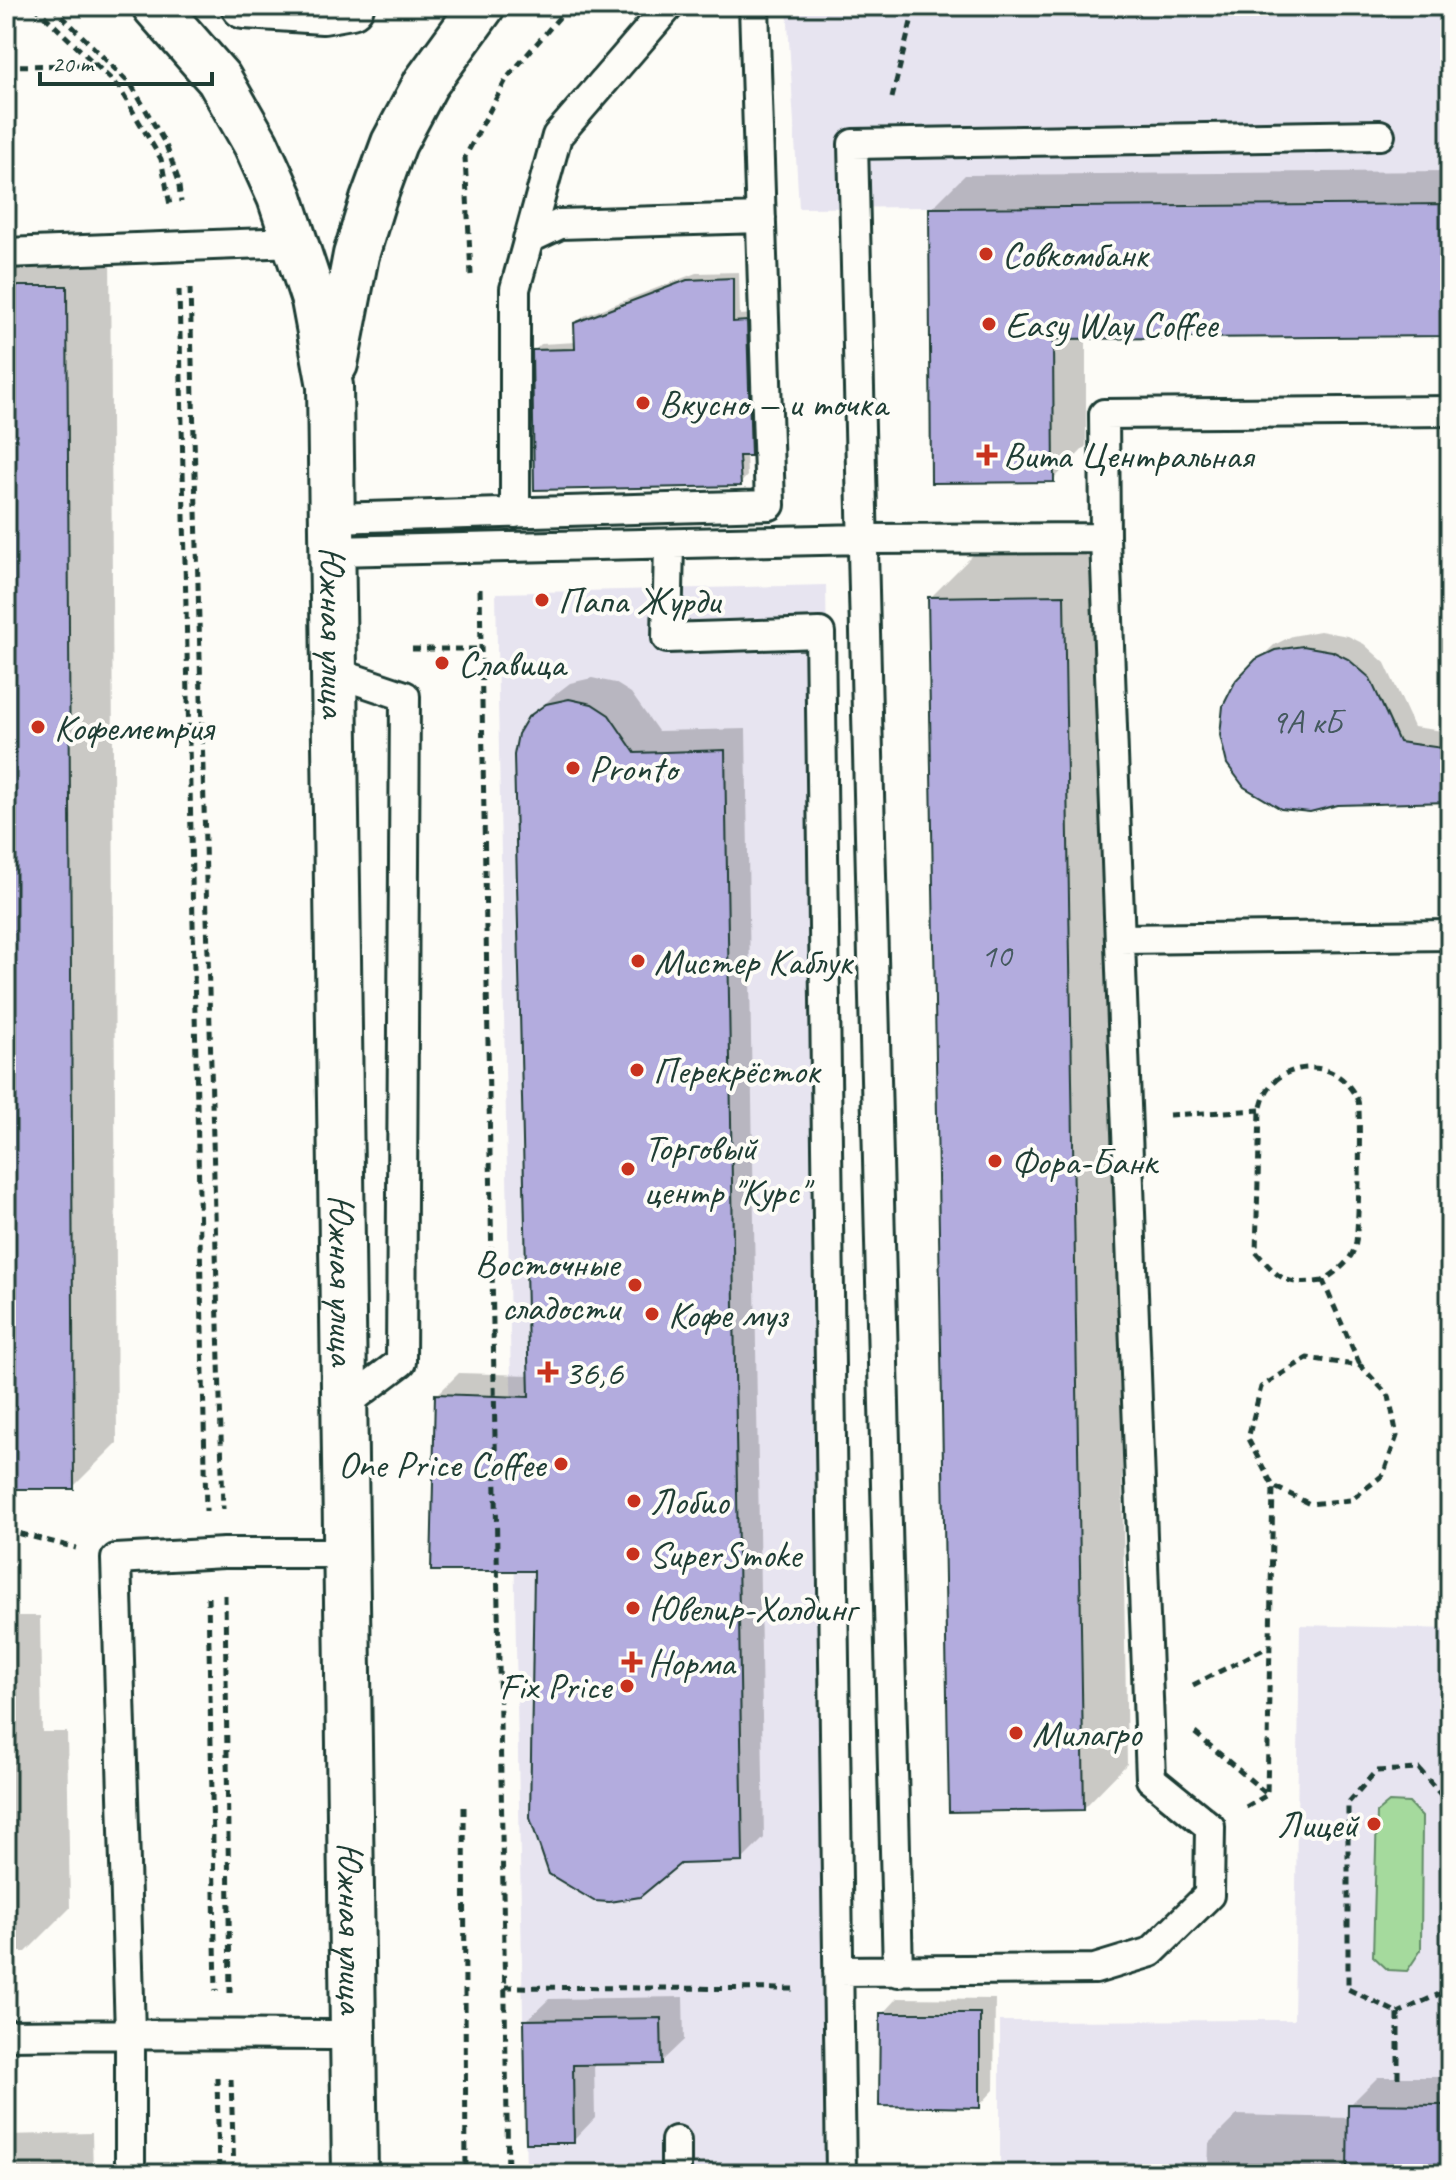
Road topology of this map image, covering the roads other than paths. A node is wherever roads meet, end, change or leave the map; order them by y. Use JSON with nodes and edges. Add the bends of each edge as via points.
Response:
{"nodes":[{"id":1,"x":155,"y":6,"type":"edge"},
{"id":2,"x":244,"y":6,"type":"edge"},
{"id":3,"x":351,"y":6,"type":"edge"},
{"id":4,"x":482,"y":6,"type":"edge"},
{"id":5,"x":669,"y":6,"type":"edge"},
{"id":6,"x":754,"y":6,"type":"edge"},
{"id":7,"x":1380,"y":135,"type":"dead end"},
{"id":8,"x":761,"y":218,"type":"junction"},
{"id":9,"x":528,"y":239,"type":"junction"},
{"id":10,"x":294,"y":242,"type":"junction"},
{"id":11,"x":6,"y":253,"type":"edge"},
{"id":12,"x":330,"y":386,"type":"junction"},
{"id":13,"x":1450,"y":411,"type":"edge"},
{"id":14,"x":515,"y":513,"type":"junction"},
{"id":15,"x":332,"y":535,"type":"junction"},
{"id":16,"x":1105,"y":538,"type":"junction"},
{"id":17,"x":864,"y":539,"type":"junction"},
{"id":18,"x":669,"y":544,"type":"junction"},
{"id":19,"x":334,"y":672,"type":"junction"},
{"id":20,"x":1450,"y":935,"type":"edge"},
{"id":21,"x":1120,"y":939,"type":"junction"},
{"id":22,"x":344,"y":1405,"type":"junction"},
{"id":23,"x":346,"y":1553,"type":"junction"},
{"id":24,"x":838,"y":1971,"type":"junction"},
{"id":25,"x":898,"y":1972,"type":"junction"},
{"id":26,"x":130,"y":2033,"type":"junction"},
{"id":27,"x":6,"y":2035,"type":"edge"},
{"id":28,"x":353,"y":2035,"type":"junction"},
{"id":29,"x":676,"y":2141,"type":"dead end"},
{"id":30,"x":130,"y":2174,"type":"edge"},
{"id":31,"x":355,"y":2174,"type":"edge"},
{"id":32,"x":676,"y":2174,"type":"edge"},
{"id":33,"x":841,"y":2174,"type":"edge"}],
"edges":[{"from":1,"to":10,"type":"street","name":"Южная улица","via":[[219,79],[256,144]]},
{"from":2,"to":3,"type":"street","via":[[323,11]]},
{"from":4,"to":12,"type":"street","name":"Южная улица","via":[[426,83],[394,143],[356,255]]},
{"from":5,"to":9,"type":"lane","via":[[557,136]]},
{"from":6,"to":8,"type":"lane"},
{"from":7,"to":17,"type":"lane","via":[[853,144]]},
{"from":8,"to":9,"type":"lane","via":[[560,224]]},
{"from":8,"to":14,"type":"lane","via":[[770,505]]},
{"from":9,"to":14,"type":"lane","via":[[515,289]]},
{"from":10,"to":11,"type":"lane"},
{"from":10,"to":12,"type":"street","name":"Южная улица","via":[[314,300]]},
{"from":12,"to":15,"type":"street","name":"Южная улица"},
{"from":13,"to":16,"type":"lane","via":[[1104,414]]},
{"from":14,"to":15,"type":"lane"},
{"from":15,"to":18,"type":"lane","via":[[479,549]]},
{"from":15,"to":19,"type":"street","name":"Южная улица"},
{"from":16,"to":17,"type":"lane"},
{"from":16,"to":21,"type":"lane"},
{"from":17,"to":18,"type":"lane"},
{"from":17,"to":25,"type":"lane"},
{"from":18,"to":24,"type":"lane","via":[[667,638],[820,633]]},
{"from":19,"to":22,"type":"street","name":"Южная улица"},
{"from":19,"to":22,"type":"lane","via":[[405,696],[401,1362]]},
{"from":20,"to":21,"type":"lane"},
{"from":21,"to":25,"type":"lane","via":[[1151,1779],[1210,1827],[1209,1895],[1151,1952],[1095,1969]]},
{"from":22,"to":23,"type":"street","name":"Южная улица"},
{"from":23,"to":26,"type":"lane","via":[[116,1559]]},
{"from":23,"to":28,"type":"street","name":"Южная улица"},
{"from":24,"to":25,"type":"lane"},
{"from":24,"to":33,"type":"lane"},
{"from":26,"to":27,"type":"lane"},
{"from":26,"to":28,"type":"lane"},
{"from":26,"to":30,"type":"lane"},
{"from":28,"to":31,"type":"street","name":"Южная улица"},
{"from":29,"to":32,"type":"lane"}]}
